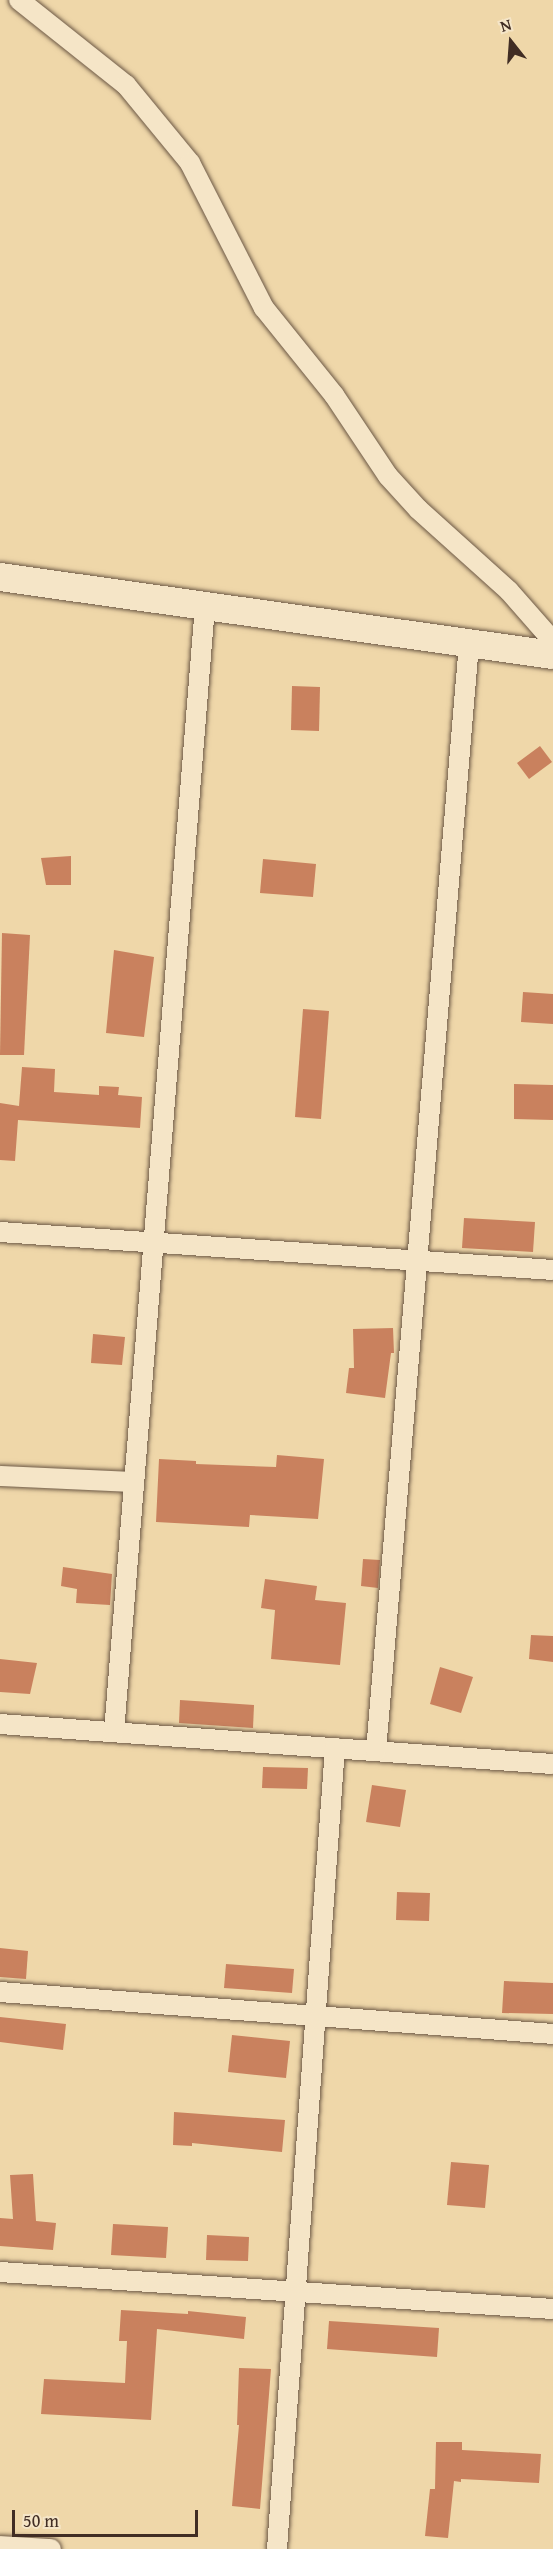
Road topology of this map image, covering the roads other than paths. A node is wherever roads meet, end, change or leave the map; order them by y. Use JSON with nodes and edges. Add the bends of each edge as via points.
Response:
{"nodes":[{"id":1,"x":19,"y":0,"type":"edge"},
{"id":2,"x":0,"y":577,"type":"edge"},
{"id":3,"x":205,"y":606,"type":"junction"},
{"id":4,"x":553,"y":641,"type":"edge"},
{"id":5,"x":469,"y":643,"type":"junction"},
{"id":6,"x":553,"y":655,"type":"edge"},
{"id":7,"x":0,"y":1232,"type":"edge"},
{"id":8,"x":154,"y":1243,"type":"junction"},
{"id":9,"x":417,"y":1261,"type":"junction"},
{"id":10,"x":553,"y":1270,"type":"edge"},
{"id":11,"x":0,"y":1476,"type":"edge"},
{"id":12,"x":134,"y":1482,"type":"junction"},
{"id":13,"x":0,"y":1724,"type":"edge"},
{"id":14,"x":114,"y":1732,"type":"junction"},
{"id":15,"x":335,"y":1748,"type":"junction"},
{"id":16,"x":376,"y":1751,"type":"junction"},
{"id":17,"x":553,"y":1764,"type":"edge"},
{"id":18,"x":0,"y":1992,"type":"edge"},
{"id":19,"x":316,"y":2016,"type":"junction"},
{"id":20,"x":553,"y":2034,"type":"edge"},
{"id":21,"x":0,"y":2272,"type":"edge"},
{"id":22,"x":296,"y":2292,"type":"junction"},
{"id":23,"x":553,"y":2309,"type":"edge"},
{"id":24,"x":0,"y":2546,"type":"edge"},
{"id":25,"x":51,"y":2549,"type":"edge"},
{"id":26,"x":278,"y":2549,"type":"edge"}],
"edges":[{"from":1,"to":4,"type":"street","via":[[126,84],[190,163],[264,308],[334,395],[388,476],[425,516],[509,591]]},
{"from":2,"to":3,"type":"main road"},
{"from":3,"to":5,"type":"main road"},
{"from":3,"to":8,"type":"street"},
{"from":5,"to":6,"type":"main road"},
{"from":5,"to":9,"type":"street"},
{"from":7,"to":8,"type":"street"},
{"from":8,"to":9,"type":"street"},
{"from":8,"to":12,"type":"street"},
{"from":9,"to":10,"type":"street"},
{"from":9,"to":16,"type":"street"},
{"from":11,"to":12,"type":"street"},
{"from":12,"to":14,"type":"street"},
{"from":13,"to":14,"type":"street"},
{"from":14,"to":15,"type":"street"},
{"from":15,"to":16,"type":"street"},
{"from":15,"to":19,"type":"street"},
{"from":16,"to":17,"type":"street"},
{"from":18,"to":19,"type":"street"},
{"from":19,"to":20,"type":"street"},
{"from":19,"to":22,"type":"street"},
{"from":21,"to":22,"type":"street"},
{"from":22,"to":23,"type":"street"},
{"from":22,"to":26,"type":"street"},
{"from":24,"to":25,"type":"street"}]}
